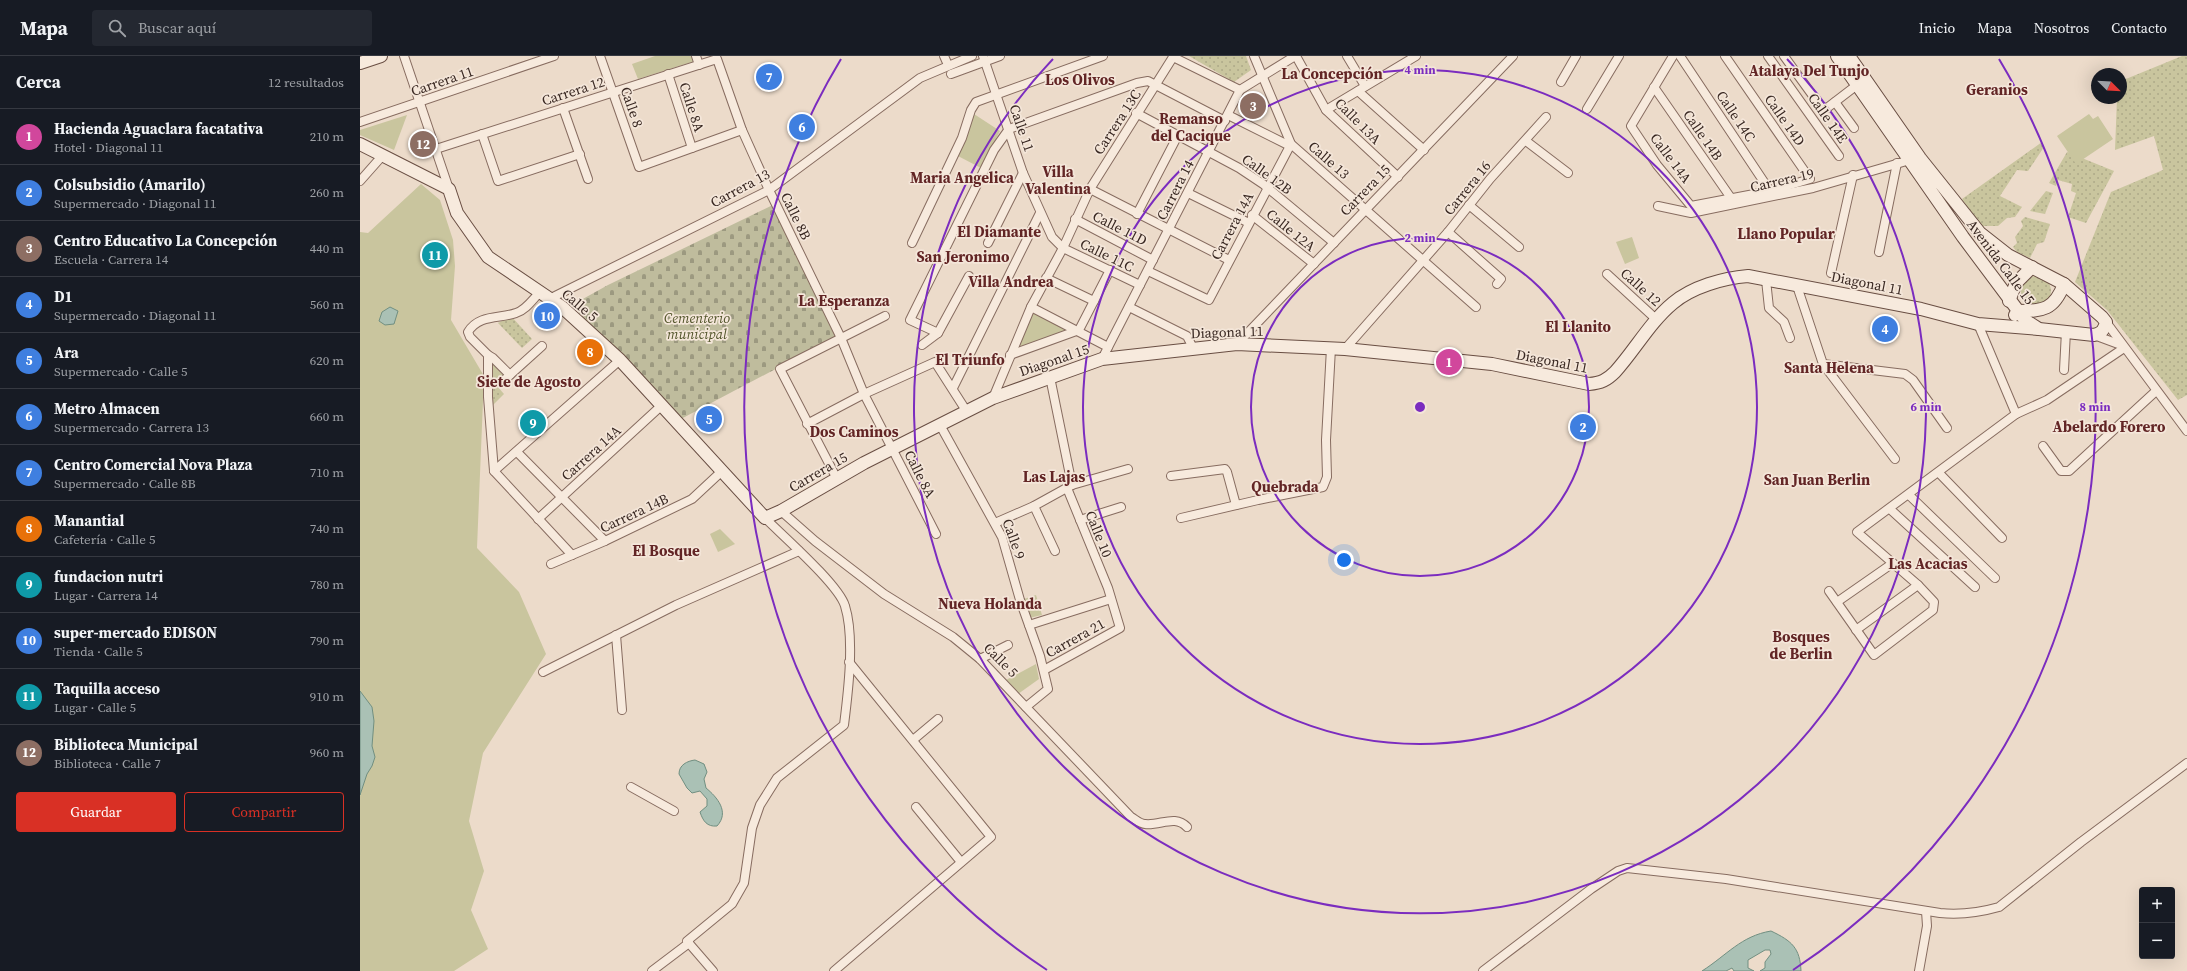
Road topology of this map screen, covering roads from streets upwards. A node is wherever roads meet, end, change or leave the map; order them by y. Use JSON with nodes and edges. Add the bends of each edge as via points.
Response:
{"nodes":[{"id":1,"x":381,"y":56,"type":"edge"},
{"id":2,"x":404,"y":56,"type":"edge"},
{"id":3,"x":554,"y":56,"type":"edge"},
{"id":4,"x":600,"y":56,"type":"edge"},
{"id":5,"x":696,"y":56,"type":"edge"},
{"id":6,"x":944,"y":56,"type":"edge"},
{"id":7,"x":972,"y":56,"type":"edge"},
{"id":8,"x":1000,"y":56,"type":"edge"},
{"id":9,"x":1103,"y":56,"type":"edge"},
{"id":10,"x":1254,"y":56,"type":"edge"},
{"id":11,"x":1295,"y":56,"type":"edge"},
{"id":12,"x":1347,"y":56,"type":"edge"},
{"id":13,"x":1416,"y":56,"type":"edge"},
{"id":14,"x":1513,"y":56,"type":"edge"},
{"id":15,"x":1576,"y":56,"type":"edge"},
{"id":16,"x":1619,"y":56,"type":"edge"},
{"id":17,"x":1672,"y":56,"type":"edge"},
{"id":18,"x":1680,"y":56,"type":"edge"},
{"id":19,"x":1725,"y":56,"type":"edge"},
{"id":20,"x":1768,"y":56,"type":"edge"},
{"id":21,"x":1784,"y":56,"type":"edge"},
{"id":22,"x":1837,"y":56,"type":"edge"},
{"id":23,"x":1849,"y":56,"type":"edge"},
{"id":24,"x":1173,"y":57,"type":"edge"},
{"id":25,"x":718,"y":58,"type":"joint"},
{"id":26,"x":984,"y":59,"type":"edge"},
{"id":27,"x":363,"y":60,"type":"edge"},
{"id":28,"x":699,"y":64,"type":"junction"},
{"id":29,"x":948,"y":65,"type":"junction"},
{"id":30,"x":668,"y":74,"type":"junction"},
{"id":31,"x":951,"y":74,"type":"dead end"},
{"id":32,"x":1262,"y":77,"type":"junction"},
{"id":33,"x":1561,"y":82,"type":"dead end"},
{"id":34,"x":1857,"y":85,"type":"junction"},
{"id":35,"x":1156,"y":86,"type":"junction"},
{"id":36,"x":1366,"y":86,"type":"junction"},
{"id":37,"x":1654,"y":87,"type":"junction"},
{"id":38,"x":1240,"y":90,"type":"junction"},
{"id":39,"x":1358,"y":91,"type":"junction"},
{"id":40,"x":613,"y":92,"type":"junction"},
{"id":41,"x":996,"y":95,"type":"junction"},
{"id":42,"x":419,"y":102,"type":"junction"},
{"id":43,"x":1835,"y":102,"type":"junction"},
{"id":44,"x":563,"y":108,"type":"junction"},
{"id":45,"x":1587,"y":109,"type":"dead end"},
{"id":46,"x":1326,"y":110,"type":"junction"},
{"id":47,"x":1136,"y":113,"type":"junction"},
{"id":48,"x":1546,"y":117,"type":"dead end"},
{"id":49,"x":1226,"y":118,"type":"junction"},
{"id":50,"x":360,"y":122,"type":"edge"},
{"id":51,"x":1854,"y":128,"type":"dead end"},
{"id":52,"x":1009,"y":129,"type":"junction"},
{"id":53,"x":742,"y":130,"type":"junction"},
{"id":54,"x":482,"y":134,"type":"junction"},
{"id":55,"x":1178,"y":137,"type":"junction"},
{"id":56,"x":1526,"y":141,"type":"junction"},
{"id":57,"x":360,"y":144,"type":"edge"},
{"id":58,"x":1290,"y":145,"type":"junction"},
{"id":59,"x":692,"y":148,"type":"junction"},
{"id":60,"x":436,"y":149,"type":"junction"},
{"id":61,"x":1424,"y":150,"type":"junction"},
{"id":62,"x":1208,"y":153,"type":"junction"},
{"id":63,"x":580,"y":154,"type":"junction"},
{"id":64,"x":383,"y":155,"type":"junction"},
{"id":65,"x":1839,"y":156,"type":"dead end"},
{"id":66,"x":1910,"y":160,"type":"junction"},
{"id":67,"x":1897,"y":163,"type":"junction"},
{"id":68,"x":1023,"y":173,"type":"junction"},
{"id":69,"x":1568,"y":173,"type":"dead end"},
{"id":70,"x":1853,"y":175,"type":"junction"},
{"id":71,"x":1398,"y":178,"type":"junction"},
{"id":72,"x":588,"y":179,"type":"dead end"},
{"id":73,"x":360,"y":181,"type":"edge"},
{"id":74,"x":1267,"y":188,"type":"junction"},
{"id":75,"x":449,"y":189,"type":"junction"},
{"id":76,"x":1090,"y":189,"type":"junction"},
{"id":77,"x":769,"y":190,"type":"junction"},
{"id":78,"x":1770,"y":191,"type":"junction"},
{"id":79,"x":1188,"y":193,"type":"junction"},
{"id":80,"x":1731,"y":198,"type":"junction"},
{"id":81,"x":1469,"y":205,"type":"junction"},
{"id":82,"x":1658,"y":206,"type":"dead end"},
{"id":83,"x":1366,"y":211,"type":"junction"},
{"id":84,"x":1040,"y":213,"type":"junction"},
{"id":85,"x":1137,"y":214,"type":"junction"},
{"id":86,"x":1075,"y":219,"type":"junction"},
{"id":87,"x":1250,"y":219,"type":"junction"},
{"id":88,"x":1168,"y":230,"type":"junction"},
{"id":89,"x":1448,"y":232,"type":"junction"},
{"id":90,"x":912,"y":243,"type":"dead end"},
{"id":91,"x":988,"y":243,"type":"dead end"},
{"id":92,"x":1334,"y":243,"type":"junction"},
{"id":93,"x":1519,"y":247,"type":"dead end"},
{"id":94,"x":1063,"y":248,"type":"junction"},
{"id":95,"x":1879,"y":252,"type":"dead end"},
{"id":96,"x":1423,"y":259,"type":"junction"},
{"id":97,"x":1154,"y":260,"type":"junction"},
{"id":98,"x":1228,"y":260,"type":"junction"},
{"id":99,"x":1314,"y":264,"type":"junction"},
{"id":100,"x":2032,"y":267,"type":"junction"},
{"id":101,"x":1110,"y":270,"type":"junction"},
{"id":102,"x":1148,"y":271,"type":"junction"},
{"id":103,"x":1831,"y":272,"type":"dead end"},
{"id":104,"x":1607,"y":274,"type":"dead end"},
{"id":105,"x":969,"y":276,"type":"dead end"},
{"id":106,"x":1046,"y":278,"type":"junction"},
{"id":107,"x":1766,"y":280,"type":"junction"},
{"id":108,"x":1497,"y":284,"type":"dead end"},
{"id":109,"x":2064,"y":284,"type":"junction"},
{"id":110,"x":1140,"y":285,"type":"junction"},
{"id":111,"x":1796,"y":286,"type":"junction"},
{"id":112,"x":545,"y":295,"type":"junction"},
{"id":113,"x":2009,"y":300,"type":"junction"},
{"id":114,"x":1094,"y":301,"type":"junction"},
{"id":115,"x":1031,"y":307,"type":"junction"},
{"id":116,"x":1476,"y":307,"type":"dead end"},
{"id":117,"x":1129,"y":308,"type":"junction"},
{"id":118,"x":2018,"y":311,"type":"junction"},
{"id":119,"x":885,"y":316,"type":"dead end"},
{"id":120,"x":1657,"y":320,"type":"junction"},
{"id":121,"x":2106,"y":322,"type":"junction"},
{"id":122,"x":1978,"y":324,"type":"junction"},
{"id":123,"x":1998,"y":326,"type":"junction"},
{"id":124,"x":2039,"y":329,"type":"junction"},
{"id":125,"x":1079,"y":330,"type":"junction"},
{"id":126,"x":2066,"y":331,"type":"junction"},
{"id":127,"x":938,"y":333,"type":"junction"},
{"id":128,"x":2094,"y":335,"type":"junction"},
{"id":129,"x":841,"y":338,"type":"junction"},
{"id":130,"x":1790,"y":338,"type":"dead end"},
{"id":131,"x":1237,"y":344,"type":"junction"},
{"id":132,"x":922,"y":345,"type":"dead end"},
{"id":133,"x":542,"y":346,"type":"dead end"},
{"id":134,"x":1108,"y":347,"type":"junction"},
{"id":135,"x":2124,"y":347,"type":"junction"},
{"id":136,"x":1193,"y":348,"type":"junction"},
{"id":137,"x":1331,"y":348,"type":"junction"},
{"id":138,"x":1345,"y":349,"type":"junction"},
{"id":139,"x":488,"y":355,"type":"junction"},
{"id":140,"x":1010,"y":355,"type":"junction"},
{"id":141,"x":1102,"y":359,"type":"junction"},
{"id":142,"x":620,"y":360,"type":"junction"},
{"id":143,"x":1823,"y":364,"type":"junction"},
{"id":144,"x":2064,"y":370,"type":"dead end"},
{"id":145,"x":510,"y":375,"type":"junction"},
{"id":146,"x":1050,"y":377,"type":"junction"},
{"id":147,"x":501,"y":383,"type":"dead end"},
{"id":148,"x":953,"y":388,"type":"junction"},
{"id":149,"x":2156,"y":391,"type":"junction"},
{"id":150,"x":864,"y":394,"type":"junction"},
{"id":151,"x":993,"y":398,"type":"junction"},
{"id":152,"x":661,"y":406,"type":"junction"},
{"id":153,"x":967,"y":412,"type":"junction"},
{"id":154,"x":2016,"y":414,"type":"junction"},
{"id":155,"x":807,"y":424,"type":"junction"},
{"id":156,"x":940,"y":425,"type":"junction"},
{"id":157,"x":1947,"y":428,"type":"dead end"},
{"id":158,"x":2187,"y":431,"type":"edge"},
{"id":159,"x":2043,"y":446,"type":"dead end"},
{"id":160,"x":893,"y":449,"type":"junction"},
{"id":161,"x":516,"y":452,"type":"junction"},
{"id":162,"x":1895,"y":459,"type":"dead end"},
{"id":163,"x":1128,"y":469,"type":"dead end"},
{"id":164,"x":494,"y":471,"type":"junction"},
{"id":165,"x":721,"y":472,"type":"junction"},
{"id":166,"x":1939,"y":473,"type":"junction"},
{"id":167,"x":1172,"y":476,"type":"dead end"},
{"id":168,"x":837,"y":479,"type":"junction"},
{"id":169,"x":1070,"y":486,"type":"junction"},
{"id":170,"x":1909,"y":495,"type":"junction"},
{"id":171,"x":562,"y":497,"type":"junction"},
{"id":172,"x":1236,"y":505,"type":"junction"},
{"id":173,"x":1034,"y":506,"type":"junction"},
{"id":174,"x":1121,"y":507,"type":"dead end"},
{"id":175,"x":1890,"y":508,"type":"junction"},
{"id":176,"x":781,"y":511,"type":"junction"},
{"id":177,"x":765,"y":518,"type":"junction"},
{"id":178,"x":1180,"y":518,"type":"dead end"},
{"id":179,"x":538,"y":519,"type":"junction"},
{"id":180,"x":1080,"y":520,"type":"junction"},
{"id":181,"x":995,"y":523,"type":"junction"},
{"id":182,"x":936,"y":534,"type":"dead end"},
{"id":183,"x":2002,"y":538,"type":"dead end"},
{"id":184,"x":606,"y":541,"type":"junction"},
{"id":185,"x":799,"y":551,"type":"junction"},
{"id":186,"x":1055,"y":552,"type":"dead end"},
{"id":187,"x":572,"y":555,"type":"junction"},
{"id":188,"x":1893,"y":563,"type":"junction"},
{"id":189,"x":551,"y":564,"type":"dead end"},
{"id":190,"x":1995,"y":578,"type":"dead end"},
{"id":191,"x":1918,"y":586,"type":"junction"},
{"id":192,"x":1975,"y":587,"type":"dead end"},
{"id":193,"x":1829,"y":591,"type":"dead end"},
{"id":194,"x":1111,"y":599,"type":"junction"},
{"id":195,"x":1838,"y":602,"type":"junction"},
{"id":196,"x":1029,"y":625,"type":"junction"},
{"id":197,"x":1120,"y":628,"type":"joint"},
{"id":198,"x":1856,"y":630,"type":"junction"},
{"id":199,"x":616,"y":635,"type":"junction"},
{"id":200,"x":1008,"y":645,"type":"dead end"},
{"id":201,"x":980,"y":659,"type":"junction"},
{"id":202,"x":849,"y":662,"type":"junction"},
{"id":203,"x":1044,"y":670,"type":"junction"},
{"id":204,"x":543,"y":672,"type":"dead end"},
{"id":205,"x":1026,"y":707,"type":"junction"},
{"id":206,"x":622,"y":710,"type":"dead end"},
{"id":207,"x":938,"y":719,"type":"dead end"},
{"id":208,"x":913,"y":740,"type":"junction"},
{"id":209,"x":2187,"y":764,"type":"edge"},
{"id":210,"x":631,"y":787,"type":"dead end"},
{"id":211,"x":916,"y":807,"type":"dead end"},
{"id":212,"x":674,"y":811,"type":"dead end"},
{"id":213,"x":1187,"y":827,"type":"dead end"},
{"id":214,"x":961,"y":862,"type":"junction"},
{"id":215,"x":1926,"y":911,"type":"junction"},
{"id":216,"x":689,"y":944,"type":"junction"},
{"id":217,"x":652,"y":971,"type":"edge"},
{"id":218,"x":713,"y":971,"type":"edge"},
{"id":219,"x":834,"y":971,"type":"edge"},
{"id":220,"x":1482,"y":971,"type":"edge"},
{"id":221,"x":1919,"y":971,"type":"edge"}],
"edges":[{"from":1,"to":27,"type":"street"},
{"from":2,"to":42,"type":"street"},
{"from":3,"to":42,"type":"street","name":"Carrera 11"},
{"from":4,"to":40,"type":"street","name":"Calle 8"},
{"from":5,"to":28,"type":"street","name":"Calle 8A"},
{"from":6,"to":29,"type":"street"},
{"from":7,"to":29,"type":"street","name":"Carrera 13"},
{"from":8,"to":26,"type":"street"},
{"from":9,"to":41,"type":"street"},
{"from":10,"to":32,"type":"street","name":"Calle 13"},
{"from":11,"to":32,"type":"street"},
{"from":11,"to":46,"type":"street","name":"Calle 13A"},
{"from":12,"to":36,"type":"street"},
{"from":13,"to":36,"type":"street"},
{"from":14,"to":61,"type":"street","name":"Carrera 15"},
{"from":15,"to":33,"type":"street"},
{"from":16,"to":45,"type":"street"},
{"from":17,"to":37,"type":"street"},
{"from":18,"to":78,"type":"street","name":"Calle 14C"},
{"from":19,"to":78,"type":"street","name":"Calle 14D","via":[[1810,179]]},
{"from":20,"to":65,"type":"street","name":"Calle 14E"},
{"from":21,"to":43,"type":"street","via":[[1821,106],[1827,108]]},
{"from":22,"to":34,"type":"street","name":"Avenida Calle 15"},
{"from":23,"to":100,"type":"street","name":"Avenida Calle 15","via":[[1920,158],[1970,222],[2008,255]]},
{"from":24,"to":35,"type":"street","name":"Carrera 13C"},
{"from":24,"to":38,"type":"street"},
{"from":25,"to":28,"type":"street","name":"Carrera 12"},
{"from":25,"to":53,"type":"street","name":"Calle 8B"},
{"from":26,"to":31,"type":"street"},
{"from":26,"to":41,"type":"street","name":"Calle 11"},
{"from":28,"to":30,"type":"street","name":"Carrera 12"},
{"from":29,"to":77,"type":"street","name":"Carrera 13","via":[[920,78]]},
{"from":30,"to":40,"type":"street","name":"Carrera 12"},
{"from":30,"to":59,"type":"street","name":"Calle 8A"},
{"from":32,"to":38,"type":"street"},
{"from":32,"to":58,"type":"street","name":"Calle 13"},
{"from":34,"to":43,"type":"street"},
{"from":34,"to":66,"type":"street","name":"Avenida Calle 15"},
{"from":35,"to":47,"type":"street","name":"Carrera 13C"},
{"from":35,"to":49,"type":"street"},
{"from":35,"to":52,"type":"street","via":[[1148,81],[1137,83]]},
{"from":36,"to":39,"type":"street"},
{"from":37,"to":80,"type":"street","name":"Calle 14B"},
{"from":37,"to":80,"type":"street","name":"Calle 14A","via":[[1631,126],[1657,165],[1691,206]]},
{"from":38,"to":49,"type":"street","name":"Carrera 14"},
{"from":39,"to":46,"type":"street"},
{"from":39,"to":61,"type":"street"},
{"from":40,"to":44,"type":"street","name":"Carrera 12"},
{"from":40,"to":59,"type":"street","name":"Calle 8","via":[[639,167]]},
{"from":41,"to":52,"type":"street","name":"Calle 11"},
{"from":41,"to":90,"type":"street","via":[[976,102],[971,110],[962,138]]},
{"from":42,"to":50,"type":"street","name":"Carrera 11"},
{"from":42,"to":60,"type":"street"},
{"from":43,"to":51,"type":"street"},
{"from":44,"to":54,"type":"street","name":"Carrera 12"},
{"from":44,"to":63,"type":"street"},
{"from":46,"to":71,"type":"street","name":"Calle 13A"},
{"from":47,"to":55,"type":"street","name":"Calle 12B"},
{"from":47,"to":76,"type":"street","name":"Carrera 13C"},
{"from":48,"to":56,"type":"street","name":"Carrera 16"},
{"from":49,"to":58,"type":"street"},
{"from":49,"to":62,"type":"street","name":"Carrera 14"},
{"from":52,"to":68,"type":"street","name":"Calle 11"},
{"from":52,"to":127,"type":"street","via":[[994,150],[910,320]]},
{"from":53,"to":59,"type":"street"},
{"from":53,"to":77,"type":"street","name":"Calle 8B"},
{"from":54,"to":60,"type":"street","name":"Carrera 12"},
{"from":54,"to":63,"type":"street","via":[[498,181]]},
{"from":55,"to":62,"type":"street","name":"Calle 12B"},
{"from":55,"to":85,"type":"street"},
{"from":56,"to":69,"type":"street"},
{"from":56,"to":81,"type":"street","name":"Carrera 16"},
{"from":57,"to":64,"type":"street"},
{"from":58,"to":74,"type":"street","name":"Carrera 14A"},
{"from":58,"to":83,"type":"street","name":"Calle 13"},
{"from":60,"to":75,"type":"street"},
{"from":61,"to":71,"type":"street","name":"Carrera 15"},
{"from":62,"to":74,"type":"street","name":"Calle 12B","via":[[1239,168]]},
{"from":62,"to":79,"type":"street","name":"Carrera 14"},
{"from":63,"to":72,"type":"street"},
{"from":64,"to":73,"type":"street"},
{"from":64,"to":75,"type":"street"},
{"from":66,"to":67,"type":"street","name":"Carrera 19"},
{"from":66,"to":113,"type":"street","name":"Avenida Calle 15"},
{"from":67,"to":70,"type":"street","name":"Carrera 19"},
{"from":67,"to":95,"type":"street"},
{"from":68,"to":84,"type":"street","name":"Calle 11"},
{"from":68,"to":91,"type":"street"},
{"from":70,"to":82,"type":"street","name":"Carrera 19","via":[[1812,188],[1691,212]]},
{"from":70,"to":103,"type":"street"},
{"from":71,"to":83,"type":"street","name":"Carrera 15"},
{"from":74,"to":87,"type":"street","name":"Carrera 14A"},
{"from":74,"to":92,"type":"street","name":"Calle 12B"},
{"from":75,"to":112,"type":"street","name":"Calle 5","via":[[456,213],[488,257]]},
{"from":76,"to":85,"type":"street"},
{"from":76,"to":86,"type":"street","name":"Carrera 13C"},
{"from":77,"to":112,"type":"street","name":"Carrera 13"},
{"from":77,"to":129,"type":"street","name":"Calle 8B"},
{"from":78,"to":80,"type":"street"},
{"from":79,"to":87,"type":"street","name":"Calle 12A"},
{"from":79,"to":88,"type":"street","name":"Carrera 14"},
{"from":81,"to":89,"type":"street","name":"Carrera 16"},
{"from":81,"to":93,"type":"street"},
{"from":83,"to":92,"type":"street","name":"Carrera 15"},
{"from":83,"to":96,"type":"street","name":"Calle 13"},
{"from":84,"to":94,"type":"street","name":"Calle 11","via":[[1052,237]]},
{"from":84,"to":148,"type":"street"},
{"from":85,"to":88,"type":"street"},
{"from":86,"to":94,"type":"street","name":"Carrera 13C"},
{"from":86,"to":97,"type":"street","name":"Calle 11D"},
{"from":87,"to":98,"type":"street","name":"Carrera 14A"},
{"from":87,"to":99,"type":"street","name":"Calle 12A"},
{"from":88,"to":97,"type":"street","name":"Carrera 14"},
{"from":88,"to":98,"type":"street"},
{"from":89,"to":96,"type":"street","name":"Carrera 16"},
{"from":89,"to":108,"type":"street","via":[[1501,279]]},
{"from":92,"to":99,"type":"street","name":"Carrera 15"},
{"from":94,"to":101,"type":"street","name":"Calle 11C"},
{"from":94,"to":106,"type":"street","name":"Carrera 13C"},
{"from":96,"to":116,"type":"street","name":"Calle 13"},
{"from":96,"to":138,"type":"street","name":"Carrera 16"},
{"from":97,"to":102,"type":"street","name":"Carrera 14"},
{"from":98,"to":102,"type":"street","name":"Carrera 14A","via":[[1209,300]]},
{"from":99,"to":131,"type":"street","name":"Carrera 15"},
{"from":100,"to":109,"type":"street","name":"Avenida Calle 15"},
{"from":100,"to":113,"type":"street","via":[[2016,283]]},
{"from":101,"to":110,"type":"street","name":"Calle 11C"},
{"from":101,"to":114,"type":"street"},
{"from":102,"to":110,"type":"street","name":"Carrera 14"},
{"from":104,"to":120,"type":"street","name":"Calle 12"},
{"from":105,"to":127,"type":"street"},
{"from":106,"to":114,"type":"street"},
{"from":106,"to":115,"type":"street","name":"Carrera 13C"},
{"from":107,"to":111,"type":"street","name":"Diagonal 11"},
{"from":107,"to":120,"type":"street","name":"Diagonal 11","via":[[1748,276],[1722,280],[1680,298]]},
{"from":107,"to":130,"type":"street","via":[[1769,308],[1784,322]]},
{"from":109,"to":118,"type":"street","via":[[2056,302],[2050,306],[2035,311]]},
{"from":109,"to":121,"type":"street","name":"Avenida Calle 15"},
{"from":110,"to":117,"type":"street","name":"Carrera 14"},
{"from":111,"to":122,"type":"street","name":"Diagonal 11","via":[[1921,309]]},
{"from":111,"to":143,"type":"street"},
{"from":112,"to":139,"type":"street","name":"Carrera 13","via":[[517,313],[483,319],[472,326],[468,332],[470,336]]},
{"from":112,"to":142,"type":"street","name":"Calle 5","via":[[562,307]]},
{"from":113,"to":118,"type":"street","name":"Avenida Calle 15"},
{"from":114,"to":125,"type":"street"},
{"from":115,"to":125,"type":"street"},
{"from":115,"to":140,"type":"street","name":"Carrera 13C"},
{"from":117,"to":134,"type":"street","name":"Carrera 14"},
{"from":117,"to":136,"type":"street","via":[[1187,336]]},
{"from":118,"to":123,"type":"street","via":[[2008,322]]},
{"from":118,"to":124,"type":"street","name":"Avenida Calle 15"},
{"from":119,"to":129,"type":"street"},
{"from":120,"to":138,"type":"street","name":"Diagonal 11","via":[[1616,372],[1607,380],[1596,384],[1492,364]]},
{"from":121,"to":128,"type":"street","via":[[2101,333]]},
{"from":121,"to":135,"type":"street"},
{"from":122,"to":123,"type":"street","name":"Diagonal 11"},
{"from":122,"to":154,"type":"street"},
{"from":123,"to":124,"type":"street","name":"Diagonal 11"},
{"from":124,"to":126,"type":"street"},
{"from":125,"to":134,"type":"street"},
{"from":125,"to":140,"type":"street"},
{"from":126,"to":128,"type":"street"},
{"from":126,"to":144,"type":"street"},
{"from":127,"to":132,"type":"street"},
{"from":128,"to":135,"type":"street"},
{"from":129,"to":150,"type":"street","name":"Calle 8A"},
{"from":129,"to":155,"type":"street","via":[[780,369]]},
{"from":131,"to":136,"type":"street","name":"Diagonal 11"},
{"from":131,"to":137,"type":"street","name":"Diagonal 11"},
{"from":133,"to":145,"type":"street"},
{"from":134,"to":141,"type":"street","name":"Carrera 14"},
{"from":135,"to":149,"type":"street"},
{"from":135,"to":154,"type":"street","via":[[2047,400]]},
{"from":136,"to":141,"type":"street","name":"Diagonal 11"},
{"from":137,"to":138,"type":"street","name":"Diagonal 11"},
{"from":137,"to":172,"type":"street","via":[[1326,440],[1327,476],[1323,487]]},
{"from":139,"to":145,"type":"street"},
{"from":139,"to":164,"type":"street","via":[[488,397]]},
{"from":140,"to":151,"type":"street","name":"Carrera 13C"},
{"from":141,"to":146,"type":"street","name":"Diagonal 15"},
{"from":142,"to":152,"type":"street","name":"Calle 5"},
{"from":142,"to":161,"type":"street"},
{"from":143,"to":157,"type":"street","via":[[1906,374]]},
{"from":143,"to":162,"type":"street"},
{"from":145,"to":147,"type":"street"},
{"from":146,"to":151,"type":"street","name":"Diagonal 15"},
{"from":146,"to":169,"type":"street"},
{"from":148,"to":150,"type":"street","via":[[938,364],[932,363]]},
{"from":148,"to":153,"type":"street"},
{"from":149,"to":158,"type":"street"},
{"from":149,"to":159,"type":"street","via":[[2069,471],[2061,471]]},
{"from":150,"to":155,"type":"street"},
{"from":150,"to":160,"type":"street","name":"Calle 8A"},
{"from":151,"to":153,"type":"street","name":"Carrera 15"},
{"from":152,"to":165,"type":"street","name":"Calle 5"},
{"from":152,"to":171,"type":"street","name":"Carrera 14A"},
{"from":153,"to":156,"type":"street","name":"Carrera 15"},
{"from":154,"to":166,"type":"street"},
{"from":155,"to":168,"type":"street"},
{"from":156,"to":160,"type":"street","name":"Carrera 15"},
{"from":156,"to":181,"type":"street","name":"Calle 9"},
{"from":160,"to":168,"type":"street","name":"Carrera 15"},
{"from":160,"to":182,"type":"street","name":"Calle 8A"},
{"from":161,"to":164,"type":"street"},
{"from":161,"to":171,"type":"street"},
{"from":163,"to":169,"type":"street"},
{"from":164,"to":179,"type":"street"},
{"from":165,"to":177,"type":"street","name":"Calle 5"},
{"from":165,"to":184,"type":"street","name":"Carrera 14B","via":[[692,499]]},
{"from":166,"to":170,"type":"street"},
{"from":166,"to":183,"type":"street"},
{"from":167,"to":172,"type":"street","via":[[1225,469]]},
{"from":168,"to":176,"type":"street","name":"Carrera 15"},
{"from":169,"to":173,"type":"street"},
{"from":169,"to":180,"type":"street","name":"Calle 10"},
{"from":170,"to":175,"type":"street"},
{"from":170,"to":190,"type":"street"},
{"from":171,"to":179,"type":"street","name":"Carrera 14A"},
{"from":171,"to":184,"type":"street"},
{"from":172,"to":178,"type":"street"},
{"from":173,"to":181,"type":"street"},
{"from":173,"to":186,"type":"street"},
{"from":174,"to":180,"type":"street"},
{"from":175,"to":188,"type":"street","via":[[1857,532]]},
{"from":175,"to":192,"type":"street"},
{"from":176,"to":177,"type":"street","name":"Carrera 15"},
{"from":176,"to":201,"type":"street","name":"Calle 5","via":[[815,541],[884,594],[953,637]]},
{"from":177,"to":185,"type":"street"},
{"from":179,"to":187,"type":"street"},
{"from":180,"to":194,"type":"street","name":"Calle 10"},
{"from":181,"to":196,"type":"street","name":"Calle 9","via":[[1002,537]]},
{"from":184,"to":187,"type":"street","name":"Carrera 14B"},
{"from":185,"to":199,"type":"street","via":[[676,605]]},
{"from":185,"to":202,"type":"street","via":[[845,605],[849,626]]},
{"from":187,"to":189,"type":"street","name":"Carrera 14B"},
{"from":188,"to":191,"type":"street"},
{"from":188,"to":195,"type":"street"},
{"from":191,"to":198,"type":"street"},
{"from":191,"to":198,"type":"street","via":[[1934,602],[1933,610],[1874,655]]},
{"from":193,"to":195,"type":"street"},
{"from":194,"to":196,"type":"street"},
{"from":194,"to":197,"type":"street","name":"Calle 10"},
{"from":195,"to":198,"type":"street"},
{"from":196,"to":203,"type":"street","name":"Calle 9"},
{"from":197,"to":203,"type":"street","name":"Carrera 21"},
{"from":199,"to":204,"type":"street"},
{"from":199,"to":206,"type":"street"},
{"from":200,"to":201,"type":"street"},
{"from":201,"to":205,"type":"street","name":"Calle 5"},
{"from":202,"to":208,"type":"street"},
{"from":202,"to":216,"type":"street","via":[[850,681],[844,725],[776,778],[760,805],[752,828],[744,883],[732,904],[687,941]]},
{"from":203,"to":205,"type":"street","name":"Calle 9","via":[[1047,692]]},
{"from":205,"to":213,"type":"street","name":"Calle 5","via":[[1131,817],[1143,824],[1182,821]]},
{"from":207,"to":208,"type":"street"},
{"from":208,"to":214,"type":"street","via":[[991,837]]},
{"from":209,"to":215,"type":"street","via":[[2081,842],[1999,907],[1965,915]]},
{"from":210,"to":212,"type":"street"},
{"from":211,"to":214,"type":"street"},
{"from":214,"to":219,"type":"street"},
{"from":215,"to":220,"type":"street","via":[[1726,879],[1627,868],[1591,889]]},
{"from":215,"to":221,"type":"street","via":[[1927,926]]},
{"from":216,"to":217,"type":"street"},
{"from":216,"to":218,"type":"street"}]}
